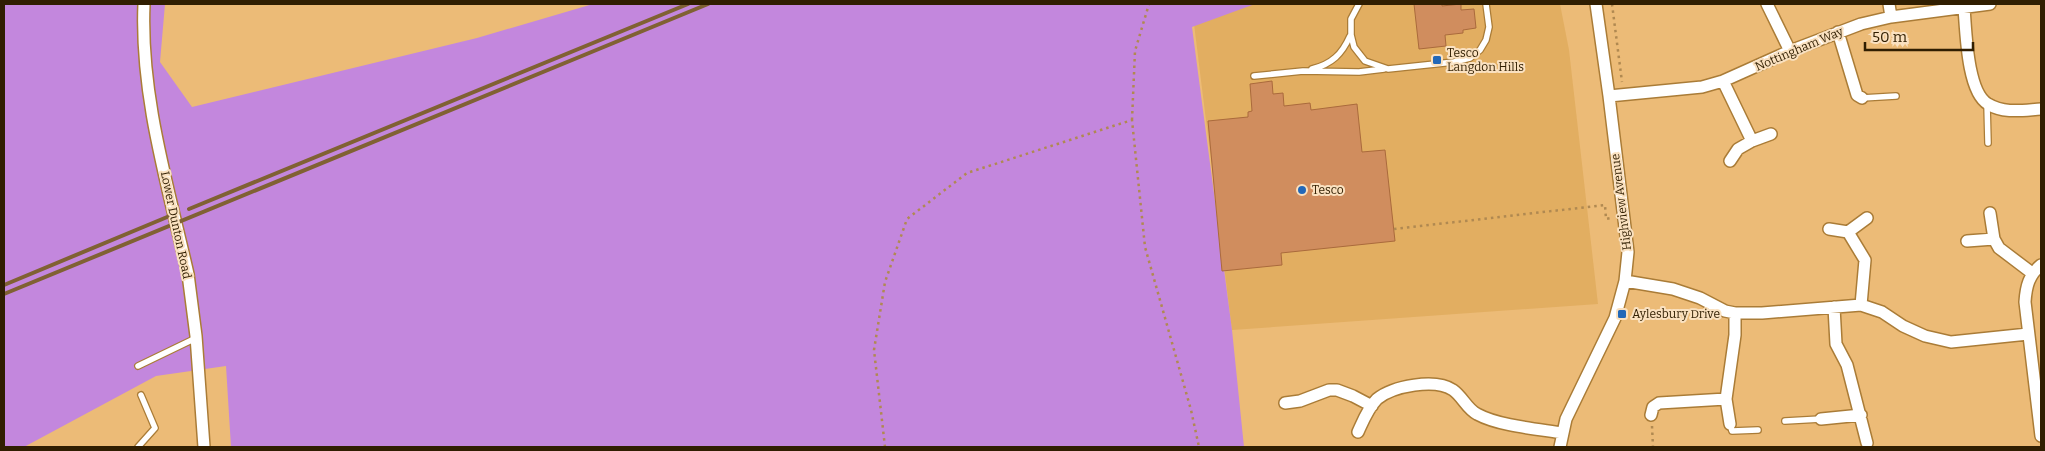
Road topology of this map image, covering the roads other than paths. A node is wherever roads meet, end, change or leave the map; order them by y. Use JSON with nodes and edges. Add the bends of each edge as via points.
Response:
{"nodes":[{"id":1,"x":144,"y":4,"type":"edge"},
{"id":2,"x":1359,"y":4,"type":"edge"},
{"id":3,"x":1486,"y":4,"type":"edge"},
{"id":4,"x":1596,"y":4,"type":"edge"},
{"id":5,"x":1767,"y":4,"type":"edge"},
{"id":6,"x":1889,"y":4,"type":"edge"},
{"id":7,"x":1990,"y":4,"type":"edge"},
{"id":8,"x":1964,"y":8,"type":"junction"},
{"id":9,"x":1891,"y":17,"type":"junction"},
{"id":10,"x":1838,"y":32,"type":"junction"},
{"id":11,"x":1351,"y":35,"type":"junction"},
{"id":12,"x":1790,"y":52,"type":"junction"},
{"id":13,"x":1388,"y":69,"type":"junction"},
{"id":14,"x":1303,"y":71,"type":"junction"},
{"id":15,"x":1254,"y":76,"type":"dead end"},
{"id":16,"x":1723,"y":81,"type":"junction"},
{"id":17,"x":1609,"y":96,"type":"junction"},
{"id":18,"x":1896,"y":96,"type":"dead end"},
{"id":19,"x":1862,"y":98,"type":"joint"},
{"id":20,"x":1987,"y":104,"type":"junction"},
{"id":21,"x":2041,"y":109,"type":"edge"},
{"id":22,"x":1771,"y":134,"type":"dead end"},
{"id":23,"x":1752,"y":142,"type":"junction"},
{"id":24,"x":1988,"y":143,"type":"dead end"},
{"id":25,"x":1730,"y":161,"type":"dead end"},
{"id":26,"x":1990,"y":213,"type":"dead end"},
{"id":27,"x":1866,"y":218,"type":"dead end"},
{"id":28,"x":1829,"y":229,"type":"dead end"},
{"id":29,"x":1848,"y":232,"type":"junction"},
{"id":30,"x":1994,"y":239,"type":"junction"},
{"id":31,"x":1967,"y":241,"type":"dead end"},
{"id":32,"x":2037,"y":269,"type":"edge"},
{"id":33,"x":1625,"y":280,"type":"junction"},
{"id":34,"x":1861,"y":305,"type":"junction"},
{"id":35,"x":1834,"y":307,"type":"junction"},
{"id":36,"x":1735,"y":313,"type":"junction"},
{"id":37,"x":2028,"y":334,"type":"junction"},
{"id":38,"x":196,"y":338,"type":"junction"},
{"id":39,"x":138,"y":366,"type":"dead end"},
{"id":40,"x":2039,"y":393,"type":"edge"},
{"id":41,"x":141,"y":395,"type":"dead end"},
{"id":42,"x":1726,"y":399,"type":"junction"},
{"id":43,"x":1285,"y":403,"type":"dead end"},
{"id":44,"x":1372,"y":406,"type":"junction"},
{"id":45,"x":1651,"y":415,"type":"road end"},
{"id":46,"x":1861,"y":415,"type":"junction"},
{"id":47,"x":1821,"y":419,"type":"joint"},
{"id":48,"x":1785,"y":421,"type":"dead end"},
{"id":49,"x":1730,"y":424,"type":"joint"},
{"id":50,"x":1758,"y":430,"type":"dead end"},
{"id":51,"x":1358,"y":432,"type":"dead end"},
{"id":52,"x":1563,"y":433,"type":"junction"},
{"id":53,"x":2041,"y":436,"type":"edge"},
{"id":54,"x":1866,"y":443,"type":"dead end"},
{"id":55,"x":138,"y":447,"type":"edge"},
{"id":56,"x":204,"y":447,"type":"edge"},
{"id":57,"x":1560,"y":447,"type":"edge"}],
"edges":[{"from":1,"to":38,"type":"street","name":"Lower Dunton Road","via":[[150,101],[188,274]]},
{"from":2,"to":11,"type":"lane","via":[[1351,19]]},
{"from":3,"to":13,"type":"lane","via":[[1489,27],[1486,40],[1470,58]]},
{"from":4,"to":17,"type":"street","name":"Highview Avenue"},
{"from":5,"to":12,"type":"street"},
{"from":6,"to":9,"type":"street"},
{"from":7,"to":8,"type":"street","name":"Nottingham Way"},
{"from":8,"to":9,"type":"street","name":"Nottingham Way"},
{"from":8,"to":20,"type":"street","via":[[1968,59],[1974,84]]},
{"from":9,"to":10,"type":"street","name":"Nottingham Way"},
{"from":10,"to":12,"type":"street","name":"Nottingham Way"},
{"from":10,"to":19,"type":"street","via":[[1857,94]]},
{"from":11,"to":13,"type":"lane","via":[[1354,47],[1365,62]]},
{"from":11,"to":14,"type":"lane","via":[[1337,58]]},
{"from":12,"to":16,"type":"street","name":"Nottingham Way"},
{"from":13,"to":14,"type":"lane"},
{"from":14,"to":15,"type":"lane"},
{"from":16,"to":17,"type":"street","name":"Nottingham Way","via":[[1693,88]]},
{"from":16,"to":23,"type":"street"},
{"from":17,"to":33,"type":"street","name":"Highview Avenue","via":[[1628,252]]},
{"from":18,"to":19,"type":"lane"},
{"from":20,"to":21,"type":"street","via":[[2015,112]]},
{"from":20,"to":24,"type":"lane"},
{"from":22,"to":23,"type":"street"},
{"from":23,"to":25,"type":"street","via":[[1738,149]]},
{"from":26,"to":30,"type":"street"},
{"from":27,"to":29,"type":"street"},
{"from":28,"to":29,"type":"street"},
{"from":29,"to":34,"type":"street","via":[[1865,260]]},
{"from":30,"to":31,"type":"street"},
{"from":30,"to":32,"type":"street","via":[[1999,248]]},
{"from":32,"to":37,"type":"street","via":[[2026,287]]},
{"from":33,"to":36,"type":"street","via":[[1674,289]]},
{"from":33,"to":52,"type":"street","name":"Highview Avenue","via":[[1615,318],[1572,405]]},
{"from":34,"to":35,"type":"street"},
{"from":34,"to":37,"type":"street","via":[[1939,340],[1951,342]]},
{"from":35,"to":36,"type":"street"},
{"from":35,"to":46,"type":"street","via":[[1836,344],[1847,365]]},
{"from":36,"to":42,"type":"street"},
{"from":37,"to":40,"type":"street"},
{"from":38,"to":39,"type":"lane"},
{"from":38,"to":56,"type":"street","name":"Lower Dunton Road"},
{"from":40,"to":53,"type":"street"},
{"from":41,"to":55,"type":"lane","via":[[155,428]]},
{"from":42,"to":45,"type":"street","via":[[1659,403],[1653,407]]},
{"from":42,"to":49,"type":"street"},
{"from":43,"to":44,"type":"street","via":[[1300,402],[1337,390]]},
{"from":44,"to":51,"type":"street"},
{"from":44,"to":52,"type":"street","via":[[1386,394],[1403,388],[1420,384],[1442,385],[1453,390],[1477,414],[1514,425]]},
{"from":46,"to":47,"type":"street"},
{"from":46,"to":54,"type":"street"},
{"from":47,"to":48,"type":"lane"},
{"from":49,"to":50,"type":"lane","via":[[1732,431]]},
{"from":52,"to":57,"type":"street","name":"Highview Avenue"}]}
